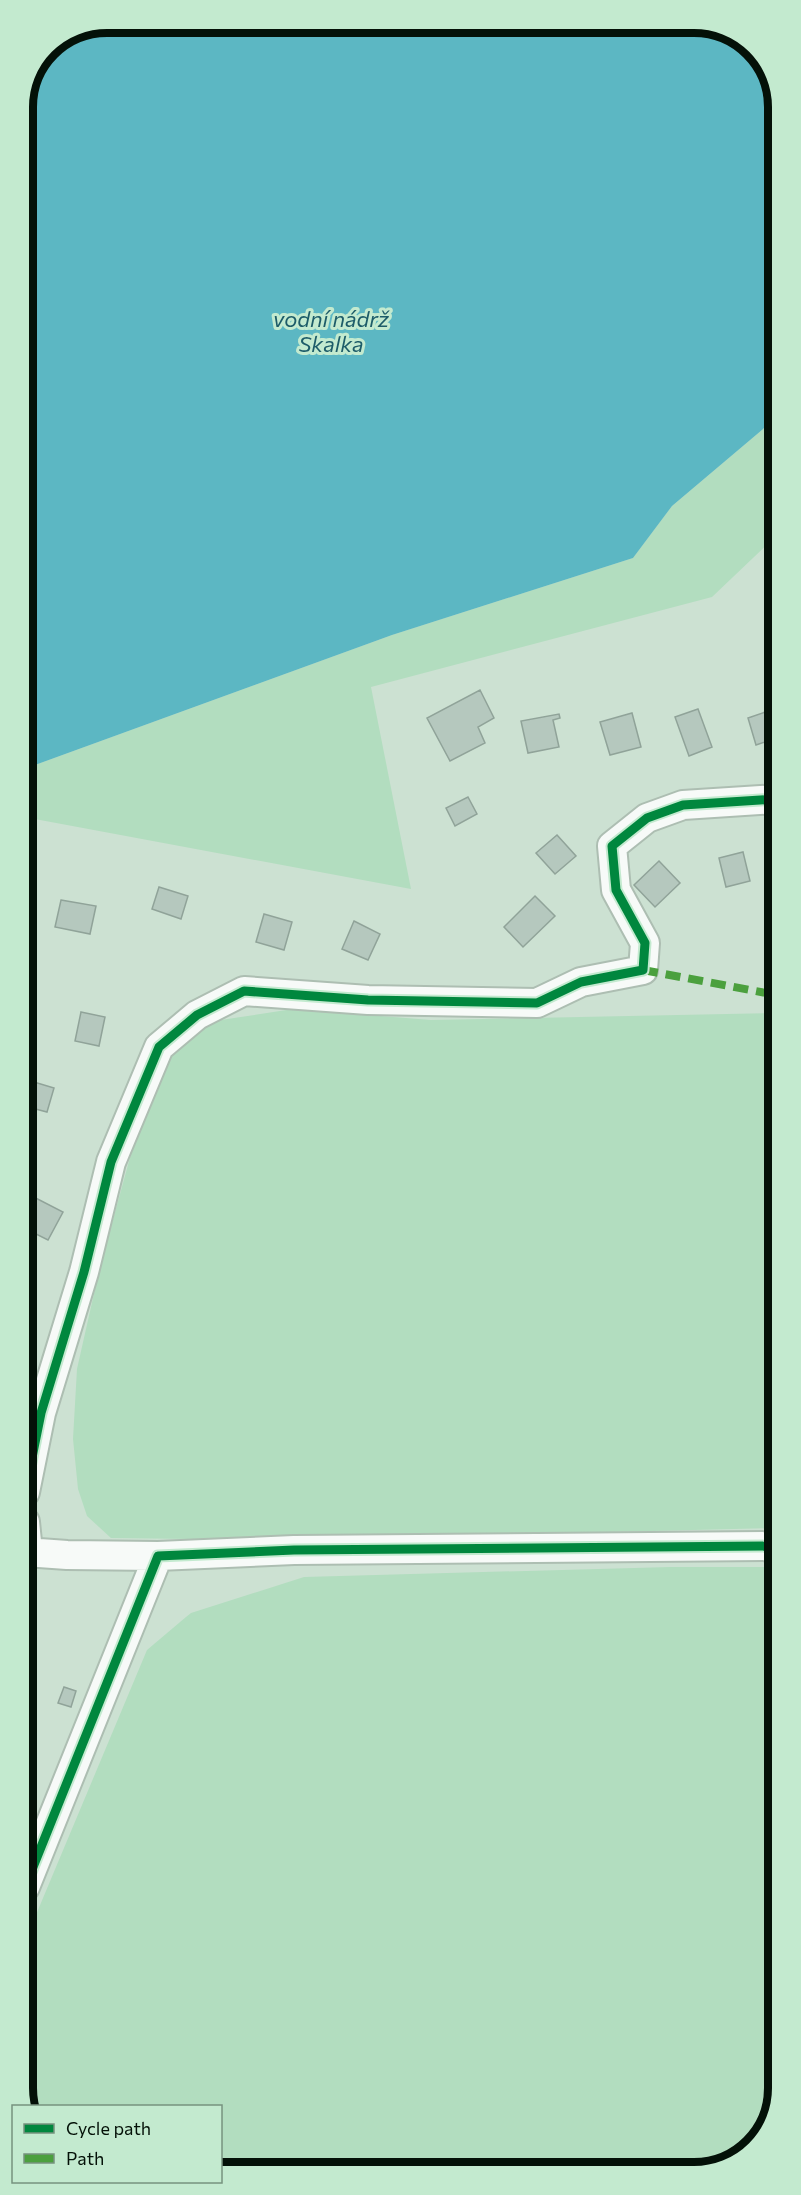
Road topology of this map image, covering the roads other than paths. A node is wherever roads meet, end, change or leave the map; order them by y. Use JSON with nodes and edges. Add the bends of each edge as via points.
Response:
{"nodes":[{"id":1,"x":768,"y":800,"type":"edge"},
{"id":2,"x":33,"y":1452,"type":"edge"},
{"id":3,"x":768,"y":1546,"type":"edge"},
{"id":4,"x":33,"y":1552,"type":"edge"},
{"id":5,"x":158,"y":1556,"type":"junction"},
{"id":6,"x":33,"y":1867,"type":"edge"}],
"edges":[{"from":1,"to":2,"type":"street","via":[[683,805],[647,818],[612,846],[616,891],[645,944],[643,970],[581,982],[537,1003],[368,1000],[244,991],[198,1015],[159,1047],[111,1162]]},
{"from":3,"to":5,"type":"street","via":[[294,1550]]},
{"from":4,"to":5,"type":"street"},
{"from":5,"to":6,"type":"street"}]}
